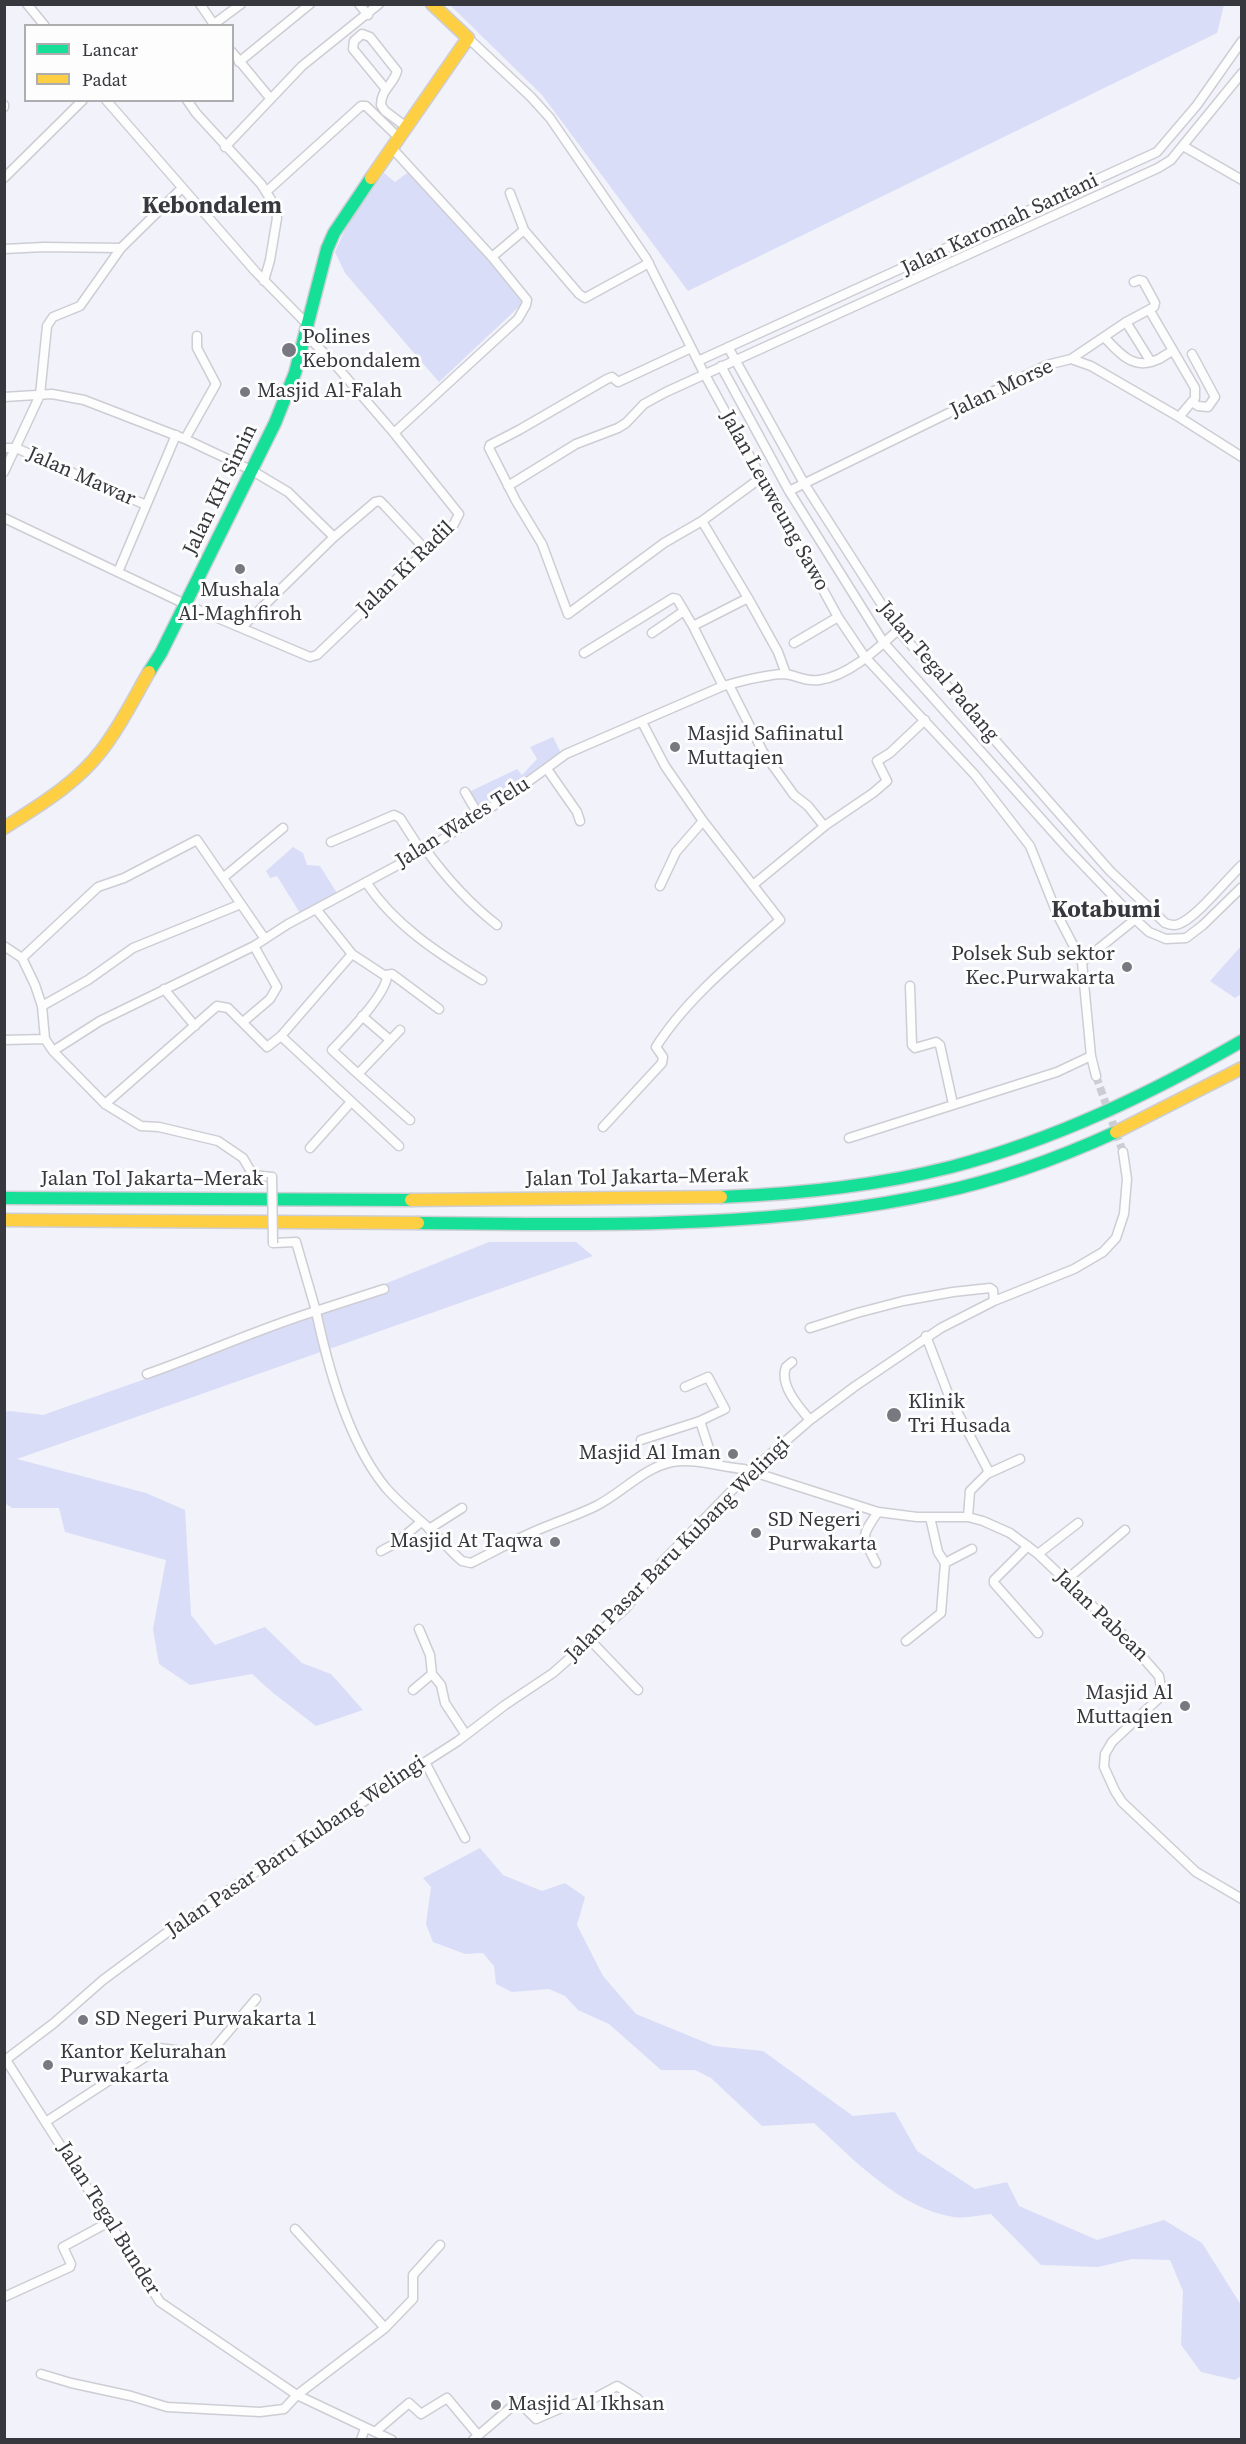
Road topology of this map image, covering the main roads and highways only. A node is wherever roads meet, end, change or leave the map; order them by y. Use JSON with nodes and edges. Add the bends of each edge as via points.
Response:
{"nodes":[{"id":1,"x":432,"y":4,"type":"edge"},
{"id":2,"x":4,"y":828,"type":"edge"},
{"id":3,"x":1242,"y":1041,"type":"edge"},
{"id":4,"x":1242,"y":1068,"type":"edge"},
{"id":5,"x":4,"y":1198,"type":"edge"},
{"id":6,"x":4,"y":1220,"type":"edge"}],
"edges":[{"from":1,"to":2,"type":"main road","name":"Jalan KH Simin","via":[[468,38],[330,241],[295,373],[187,605],[97,757],[78,777]]},
{"from":3,"to":5,"type":"main road","name":"Jalan Tol Jakarta–Merak","via":[[1120,1107],[1032,1142],[949,1167],[830,1190],[696,1199]]},
{"from":4,"to":6,"type":"main road","name":"Jalan Tol Jakarta–Merak","via":[[1175,1106],[1105,1138],[1007,1174],[937,1193],[828,1212],[738,1219],[562,1223]]}]}
